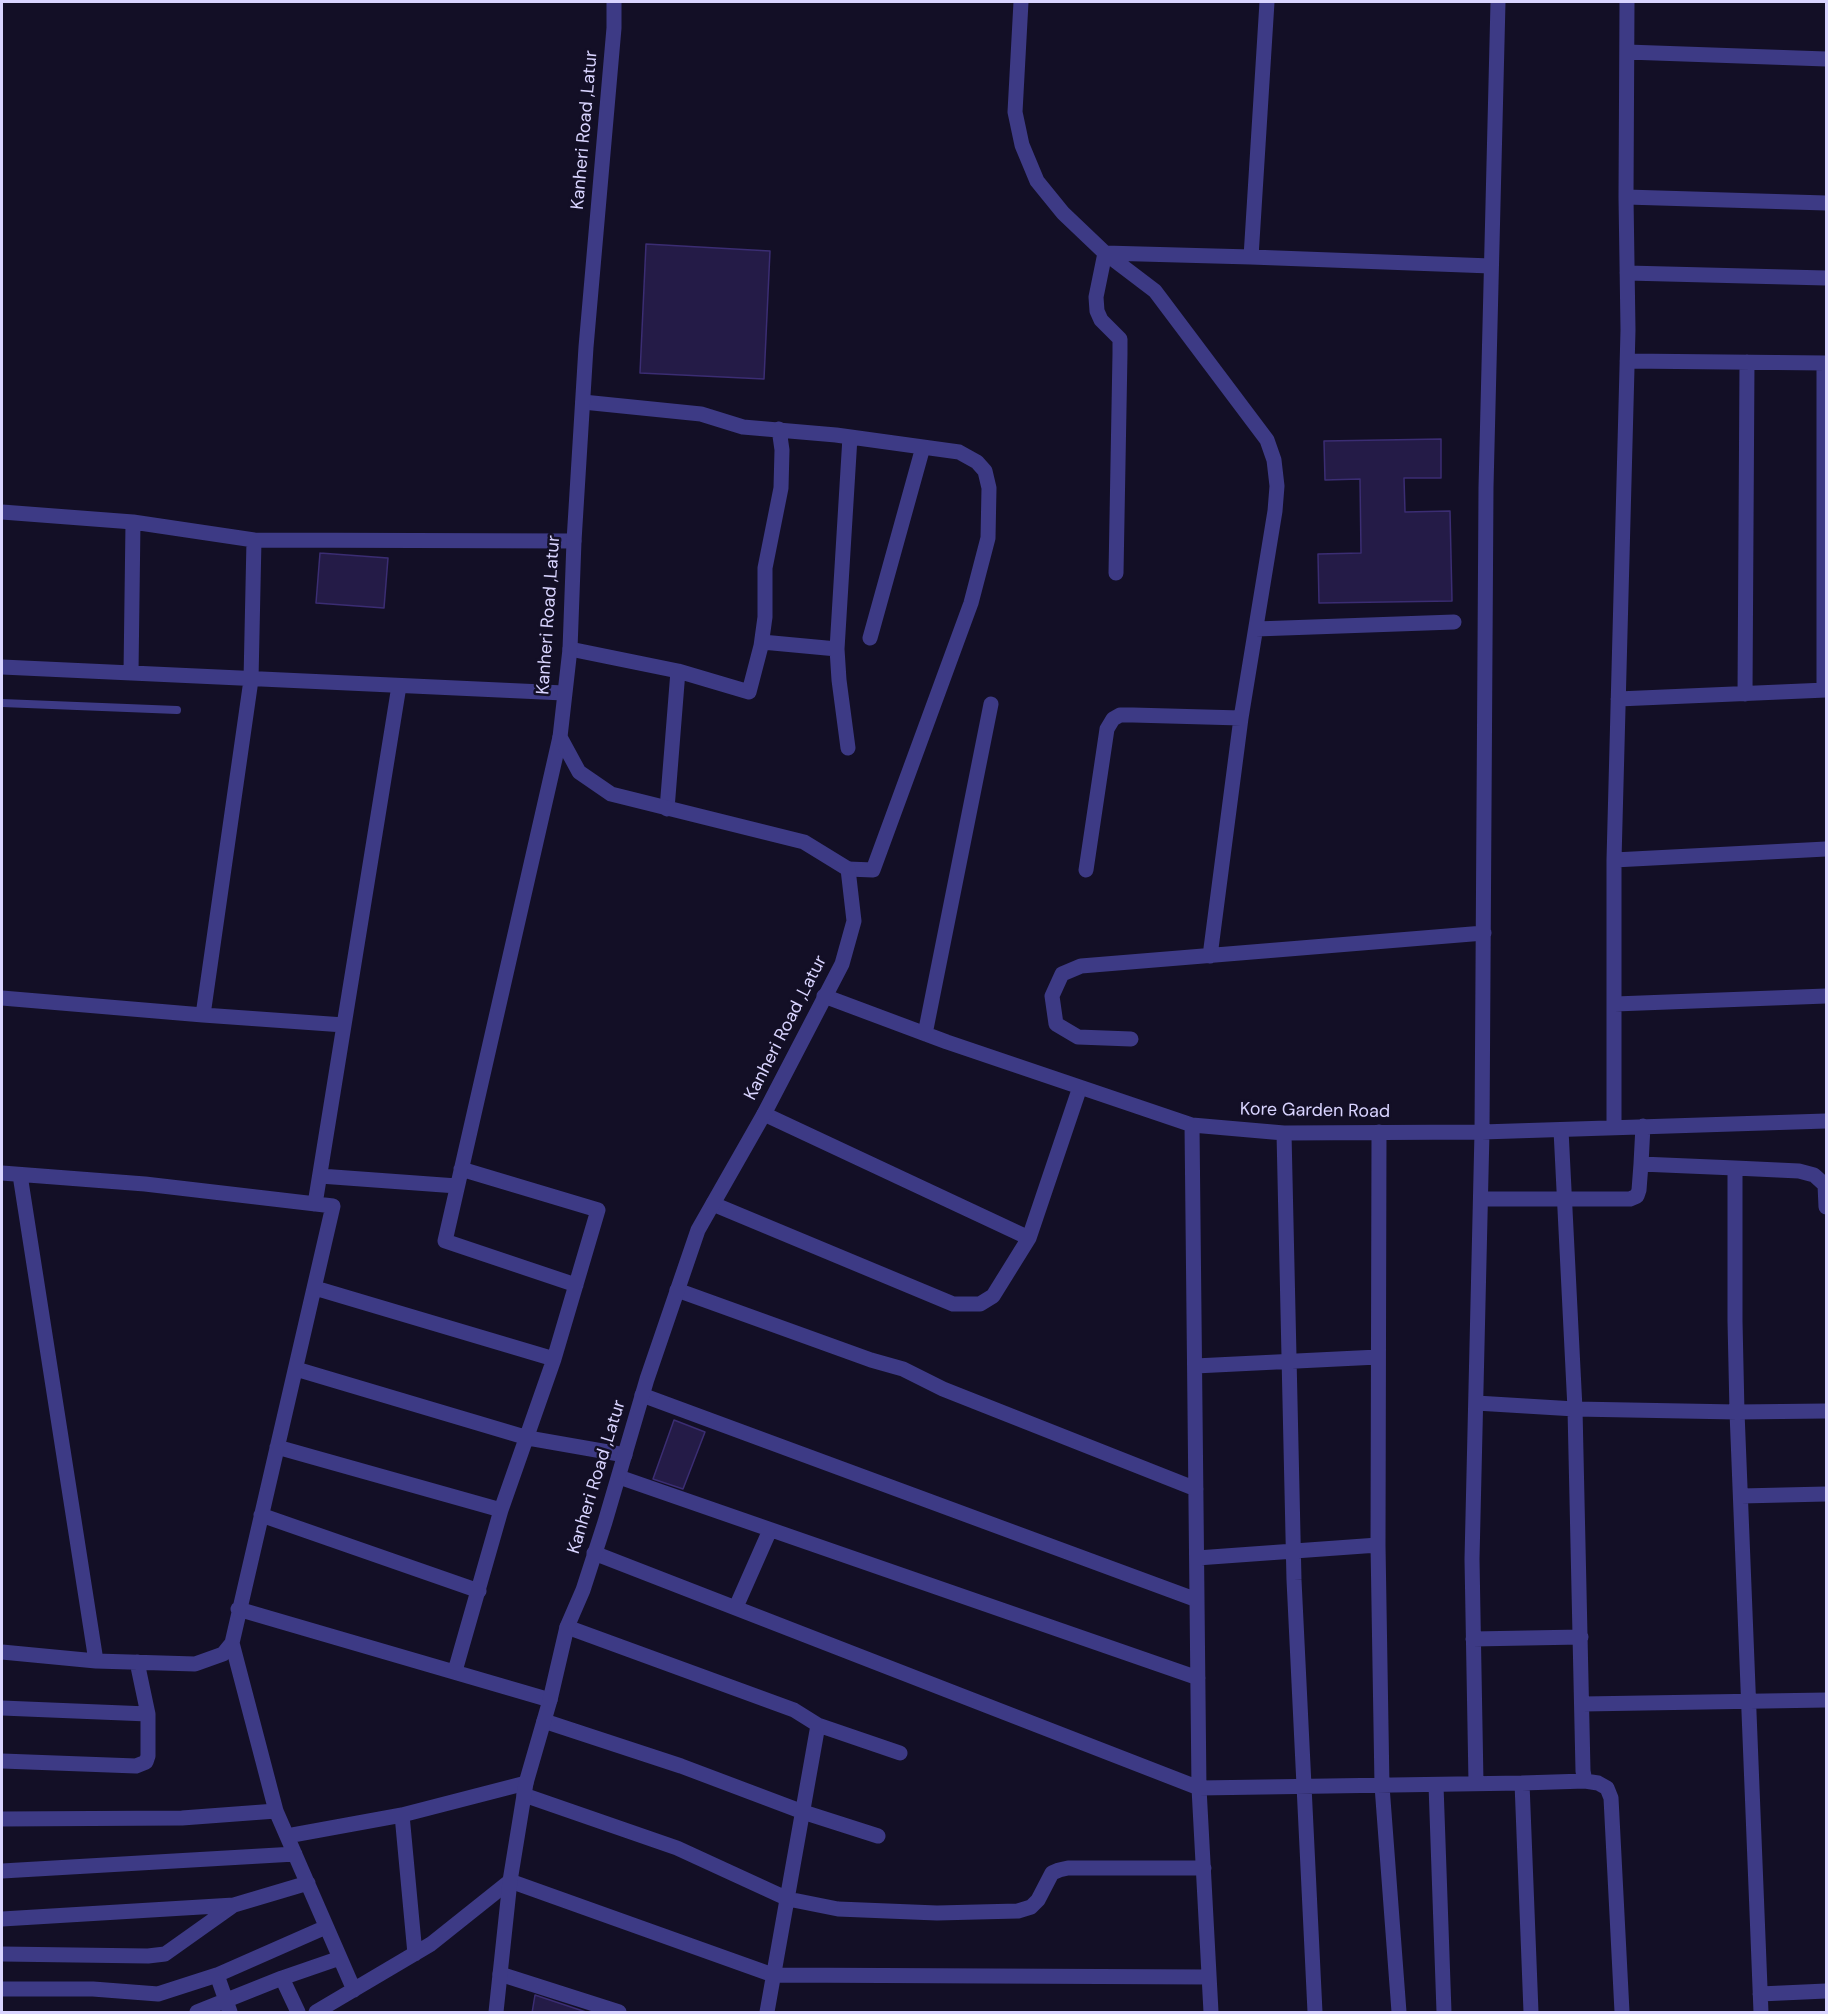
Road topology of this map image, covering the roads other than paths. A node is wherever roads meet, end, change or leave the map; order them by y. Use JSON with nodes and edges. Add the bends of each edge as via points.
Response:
{"nodes":[{"id":1,"x":614,"y":2,"type":"edge"},
{"id":2,"x":1020,"y":2,"type":"edge"},
{"id":3,"x":1267,"y":2,"type":"edge"},
{"id":4,"x":1498,"y":2,"type":"edge"},
{"id":5,"x":1627,"y":2,"type":"edge"},
{"id":6,"x":1627,"y":52,"type":"junction"},
{"id":7,"x":1827,"y":59,"type":"edge"},
{"id":8,"x":1626,"y":197,"type":"junction"},
{"id":9,"x":1827,"y":204,"type":"edge"},
{"id":10,"x":1105,"y":253,"type":"junction"},
{"id":11,"x":1251,"y":257,"type":"junction"},
{"id":12,"x":1491,"y":266,"type":"junction"},
{"id":13,"x":1627,"y":273,"type":"junction"},
{"id":14,"x":1827,"y":278,"type":"edge"},
{"id":15,"x":1627,"y":361,"type":"junction"},
{"id":16,"x":1747,"y":362,"type":"junction"},
{"id":17,"x":1825,"y":363,"type":"edge"},
{"id":18,"x":583,"y":402,"type":"junction"},
{"id":19,"x":780,"y":429,"type":"junction"},
{"id":20,"x":850,"y":437,"type":"junction"},
{"id":21,"x":923,"y":447,"type":"junction"},
{"id":22,"x":2,"y":512,"type":"edge"},
{"id":23,"x":133,"y":522,"type":"junction"},
{"id":24,"x":254,"y":540,"type":"junction"},
{"id":25,"x":574,"y":541,"type":"junction"},
{"id":26,"x":1116,"y":573,"type":"dead end"},
{"id":27,"x":1454,"y":622,"type":"dead end"},
{"id":28,"x":1256,"y":629,"type":"junction"},
{"id":29,"x":870,"y":638,"type":"dead end"},
{"id":30,"x":762,"y":642,"type":"junction"},
{"id":31,"x":570,"y":649,"type":"junction"},
{"id":32,"x":837,"y":649,"type":"junction"},
{"id":33,"x":2,"y":667,"type":"edge"},
{"id":34,"x":678,"y":671,"type":"junction"},
{"id":35,"x":131,"y":673,"type":"junction"},
{"id":36,"x":250,"y":680,"type":"junction"},
{"id":37,"x":399,"y":686,"type":"junction"},
{"id":38,"x":1825,"y":690,"type":"edge"},
{"id":39,"x":564,"y":693,"type":"junction"},
{"id":40,"x":1744,"y":694,"type":"junction"},
{"id":41,"x":1618,"y":699,"type":"junction"},
{"id":42,"x":2,"y":703,"type":"edge"},
{"id":43,"x":992,"y":704,"type":"dead end"},
{"id":44,"x":177,"y":711,"type":"dead end"},
{"id":45,"x":1241,"y":718,"type":"junction"},
{"id":46,"x":560,"y":737,"type":"junction"},
{"id":47,"x":848,"y":748,"type":"dead end"},
{"id":48,"x":667,"y":809,"type":"junction"},
{"id":49,"x":1827,"y":849,"type":"edge"},
{"id":50,"x":1614,"y":860,"type":"junction"},
{"id":51,"x":848,"y":869,"type":"junction"},
{"id":52,"x":1086,"y":870,"type":"dead end"},
{"id":53,"x":1484,"y":933,"type":"junction"},
{"id":54,"x":1210,"y":956,"type":"junction"},
{"id":55,"x":824,"y":996,"type":"junction"},
{"id":56,"x":1827,"y":996,"type":"edge"},
{"id":57,"x":2,"y":998,"type":"edge"},
{"id":58,"x":1615,"y":1004,"type":"junction"},
{"id":59,"x":202,"y":1015,"type":"junction"},
{"id":60,"x":344,"y":1025,"type":"junction"},
{"id":61,"x":925,"y":1034,"type":"junction"},
{"id":62,"x":1131,"y":1039,"type":"dead end"},
{"id":63,"x":1080,"y":1087,"type":"junction"},
{"id":64,"x":764,"y":1114,"type":"junction"},
{"id":65,"x":1827,"y":1121,"type":"edge"},
{"id":66,"x":1192,"y":1125,"type":"junction"},
{"id":67,"x":1643,"y":1126,"type":"junction"},
{"id":68,"x":1614,"y":1127,"type":"junction"},
{"id":69,"x":1560,"y":1130,"type":"junction"},
{"id":70,"x":1379,"y":1132,"type":"junction"},
{"id":71,"x":1482,"y":1132,"type":"junction"},
{"id":72,"x":1284,"y":1133,"type":"junction"},
{"id":73,"x":1641,"y":1164,"type":"junction"},
{"id":74,"x":1735,"y":1168,"type":"junction"},
{"id":75,"x":461,"y":1169,"type":"junction"},
{"id":76,"x":2,"y":1173,"type":"edge"},
{"id":77,"x":20,"y":1174,"type":"junction"},
{"id":78,"x":1820,"y":1175,"type":"edge"},
{"id":79,"x":320,"y":1176,"type":"junction"},
{"id":80,"x":457,"y":1186,"type":"junction"},
{"id":81,"x":1481,"y":1199,"type":"junction"},
{"id":82,"x":1564,"y":1199,"type":"junction"},
{"id":83,"x":315,"y":1204,"type":"junction"},
{"id":84,"x":713,"y":1204,"type":"junction"},
{"id":85,"x":1827,"y":1208,"type":"edge"},
{"id":86,"x":1029,"y":1238,"type":"junction"},
{"id":87,"x":576,"y":1285,"type":"junction"},
{"id":88,"x":315,"y":1288,"type":"junction"},
{"id":89,"x":677,"y":1290,"type":"junction"},
{"id":90,"x":1378,"y":1357,"type":"junction"},
{"id":91,"x":555,"y":1359,"type":"junction"},
{"id":92,"x":1288,"y":1360,"type":"junction"},
{"id":93,"x":1195,"y":1366,"type":"junction"},
{"id":94,"x":296,"y":1369,"type":"junction"},
{"id":95,"x":642,"y":1395,"type":"junction"},
{"id":96,"x":1476,"y":1403,"type":"junction"},
{"id":97,"x":1575,"y":1409,"type":"junction"},
{"id":98,"x":1827,"y":1411,"type":"edge"},
{"id":99,"x":1737,"y":1413,"type":"junction"},
{"id":100,"x":528,"y":1438,"type":"junction"},
{"id":101,"x":277,"y":1447,"type":"junction"},
{"id":102,"x":625,"y":1455,"type":"junction"},
{"id":103,"x":619,"y":1477,"type":"junction"},
{"id":104,"x":1196,"y":1489,"type":"junction"},
{"id":105,"x":1827,"y":1494,"type":"edge"},
{"id":106,"x":1741,"y":1496,"type":"junction"},
{"id":107,"x":501,"y":1510,"type":"junction"},
{"id":108,"x":261,"y":1515,"type":"junction"},
{"id":109,"x":770,"y":1530,"type":"junction"},
{"id":110,"x":1378,"y":1545,"type":"junction"},
{"id":111,"x":1293,"y":1550,"type":"junction"},
{"id":112,"x":594,"y":1553,"type":"junction"},
{"id":113,"x":1197,"y":1558,"type":"junction"},
{"id":114,"x":479,"y":1591,"type":"junction"},
{"id":115,"x":1197,"y":1600,"type":"junction"},
{"id":116,"x":736,"y":1606,"type":"junction"},
{"id":117,"x":238,"y":1609,"type":"junction"},
{"id":118,"x":567,"y":1627,"type":"junction"},
{"id":119,"x":1581,"y":1637,"type":"junction"},
{"id":120,"x":1473,"y":1639,"type":"junction"},
{"id":121,"x":232,"y":1643,"type":"junction"},
{"id":122,"x":2,"y":1652,"type":"edge"},
{"id":123,"x":96,"y":1661,"type":"junction"},
{"id":124,"x":137,"y":1662,"type":"junction"},
{"id":125,"x":455,"y":1671,"type":"junction"},
{"id":126,"x":1198,"y":1678,"type":"junction"},
{"id":127,"x":550,"y":1700,"type":"junction"},
{"id":128,"x":1827,"y":1700,"type":"edge"},
{"id":129,"x":1749,"y":1701,"type":"junction"},
{"id":130,"x":1583,"y":1704,"type":"junction"},
{"id":131,"x":2,"y":1708,"type":"edge"},
{"id":132,"x":148,"y":1714,"type":"junction"},
{"id":133,"x":544,"y":1721,"type":"junction"},
{"id":134,"x":818,"y":1725,"type":"junction"},
{"id":135,"x":900,"y":1754,"type":"dead end"},
{"id":136,"x":2,"y":1761,"type":"edge"},
{"id":137,"x":1584,"y":1780,"type":"junction"},
{"id":138,"x":1476,"y":1783,"type":"junction"},
{"id":139,"x":1522,"y":1783,"type":"junction"},
{"id":140,"x":1436,"y":1785,"type":"junction"},
{"id":141,"x":1382,"y":1786,"type":"junction"},
{"id":142,"x":1305,"y":1787,"type":"junction"},
{"id":143,"x":1199,"y":1788,"type":"junction"},
{"id":144,"x":525,"y":1789,"type":"junction"},
{"id":145,"x":276,"y":1811,"type":"junction"},
{"id":146,"x":802,"y":1812,"type":"junction"},
{"id":147,"x":402,"y":1815,"type":"junction"},
{"id":148,"x":2,"y":1819,"type":"edge"},
{"id":149,"x":287,"y":1836,"type":"junction"},
{"id":150,"x":879,"y":1836,"type":"dead end"},
{"id":151,"x":295,"y":1854,"type":"junction"},
{"id":152,"x":1204,"y":1868,"type":"junction"},
{"id":153,"x":2,"y":1871,"type":"edge"},
{"id":154,"x":510,"y":1881,"type":"junction"},
{"id":155,"x":308,"y":1883,"type":"junction"},
{"id":156,"x":788,"y":1899,"type":"junction"},
{"id":157,"x":234,"y":1905,"type":"junction"},
{"id":158,"x":2,"y":1918,"type":"edge"},
{"id":159,"x":326,"y":1928,"type":"junction"},
{"id":160,"x":2,"y":1954,"type":"edge"},
{"id":161,"x":415,"y":1954,"type":"junction"},
{"id":162,"x":340,"y":1958,"type":"junction"},
{"id":163,"x":500,"y":1974,"type":"junction"},
{"id":164,"x":773,"y":1975,"type":"junction"},
{"id":165,"x":217,"y":1976,"type":"junction"},
{"id":166,"x":1209,"y":1977,"type":"junction"},
{"id":167,"x":282,"y":1978,"type":"junction"},
{"id":168,"x":2,"y":1989,"type":"edge"},
{"id":169,"x":354,"y":1990,"type":"junction"},
{"id":170,"x":1827,"y":1991,"type":"edge"},
{"id":171,"x":1760,"y":1994,"type":"junction"},
{"id":172,"x":228,"y":2007,"type":"edge"},
{"id":173,"x":197,"y":2013,"type":"edge"},
{"id":174,"x":298,"y":2013,"type":"edge"},
{"id":175,"x":316,"y":2013,"type":"edge"},
{"id":176,"x":496,"y":2013,"type":"edge"},
{"id":177,"x":619,"y":2013,"type":"edge"},
{"id":178,"x":767,"y":2013,"type":"edge"},
{"id":179,"x":1211,"y":2013,"type":"edge"},
{"id":180,"x":1315,"y":2013,"type":"edge"},
{"id":181,"x":1399,"y":2013,"type":"edge"},
{"id":182,"x":1444,"y":2013,"type":"edge"},
{"id":183,"x":1531,"y":2013,"type":"edge"},
{"id":184,"x":1622,"y":2013,"type":"edge"},
{"id":185,"x":1761,"y":2013,"type":"edge"}],
"edges":[{"from":1,"to":18,"type":"street","name":"Kanheri Road ,Latur"},
{"from":2,"to":10,"type":"street","via":[[1015,112],[1022,145],[1037,181],[1063,213]]},
{"from":3,"to":11,"type":"street"},
{"from":4,"to":12,"type":"street"},
{"from":5,"to":6,"type":"street"},
{"from":6,"to":7,"type":"street"},
{"from":6,"to":8,"type":"street"},
{"from":8,"to":9,"type":"street"},
{"from":8,"to":13,"type":"street"},
{"from":10,"to":11,"type":"street"},
{"from":10,"to":26,"type":"street","via":[[1097,311],[1120,339]]},
{"from":10,"to":28,"type":"street","via":[[1155,291],[1268,440],[1277,486]]},
{"from":11,"to":12,"type":"street"},
{"from":12,"to":53,"type":"street"},
{"from":13,"to":14,"type":"street"},
{"from":13,"to":15,"type":"street"},
{"from":15,"to":16,"type":"street"},
{"from":15,"to":41,"type":"street"},
{"from":16,"to":17,"type":"street"},
{"from":16,"to":40,"type":"street"},
{"from":17,"to":38,"type":"street"},
{"from":18,"to":19,"type":"street","via":[[701,414],[743,427]]},
{"from":18,"to":25,"type":"street","name":"Kanheri Road ,Latur"},
{"from":19,"to":20,"type":"street"},
{"from":19,"to":30,"type":"street","via":[[781,488],[765,568]]},
{"from":20,"to":21,"type":"street"},
{"from":20,"to":32,"type":"street"},
{"from":21,"to":29,"type":"street"},
{"from":21,"to":51,"type":"street","via":[[959,452],[985,471],[989,488],[988,538],[971,603],[873,870]]},
{"from":22,"to":23,"type":"street"},
{"from":23,"to":24,"type":"street"},
{"from":23,"to":35,"type":"street"},
{"from":24,"to":25,"type":"street"},
{"from":24,"to":36,"type":"street"},
{"from":25,"to":31,"type":"street","name":"Kanheri Road ,Latur"},
{"from":27,"to":28,"type":"street"},
{"from":28,"to":45,"type":"street"},
{"from":30,"to":32,"type":"street"},
{"from":30,"to":34,"type":"street","via":[[749,692]]},
{"from":31,"to":34,"type":"street"},
{"from":31,"to":39,"type":"street","name":"Kanheri Road ,Latur"},
{"from":32,"to":47,"type":"street"},
{"from":33,"to":35,"type":"street"},
{"from":34,"to":48,"type":"street"},
{"from":35,"to":36,"type":"street"},
{"from":36,"to":37,"type":"street"},
{"from":36,"to":59,"type":"street"},
{"from":37,"to":39,"type":"street"},
{"from":37,"to":60,"type":"street"},
{"from":38,"to":40,"type":"street"},
{"from":39,"to":46,"type":"street","name":"Kanheri Road ,Latur"},
{"from":40,"to":41,"type":"street"},
{"from":41,"to":50,"type":"street"},
{"from":42,"to":44,"type":"lane"},
{"from":43,"to":61,"type":"street"},
{"from":45,"to":52,"type":"street","via":[[1120,715],[1113,719],[1107,729]]},
{"from":45,"to":54,"type":"street"},
{"from":46,"to":48,"type":"street","via":[[579,772],[611,794]]},
{"from":46,"to":75,"type":"street","name":"Kanheri Road ,Latur"},
{"from":48,"to":51,"type":"street","via":[[804,842]]},
{"from":49,"to":50,"type":"street"},
{"from":50,"to":58,"type":"street"},
{"from":51,"to":55,"type":"street","name":"Kanheri Road ,Latur","via":[[854,921],[842,964]]},
{"from":53,"to":54,"type":"street"},
{"from":53,"to":71,"type":"street"},
{"from":54,"to":62,"type":"street","via":[[1081,966],[1062,974],[1053,996],[1056,1024],[1078,1037]]},
{"from":55,"to":61,"type":"street","name":"Kore Garden Road"},
{"from":55,"to":64,"type":"street","name":"Kanheri Road ,Latur"},
{"from":56,"to":58,"type":"street"},
{"from":57,"to":59,"type":"street"},
{"from":58,"to":68,"type":"street"},
{"from":59,"to":60,"type":"street"},
{"from":60,"to":79,"type":"street"},
{"from":61,"to":63,"type":"street","name":"Kore Garden Road"},
{"from":63,"to":66,"type":"street","name":"Kore Garden Road"},
{"from":63,"to":86,"type":"street"},
{"from":64,"to":84,"type":"street","name":"Kanheri Road ,Latur"},
{"from":64,"to":86,"type":"street"},
{"from":65,"to":67,"type":"street","name":"Kore Garden Road"},
{"from":66,"to":72,"type":"street","name":"Kore Garden Road"},
{"from":66,"to":93,"type":"street"},
{"from":67,"to":68,"type":"street","name":"Kore Garden Road"},
{"from":67,"to":73,"type":"street"},
{"from":68,"to":69,"type":"street","name":"Kore Garden Road"},
{"from":69,"to":71,"type":"street","name":"Kore Garden Road"},
{"from":69,"to":82,"type":"street"},
{"from":70,"to":71,"type":"street","name":"Kore Garden Road"},
{"from":70,"to":72,"type":"street","name":"Kore Garden Road"},
{"from":70,"to":90,"type":"street"},
{"from":71,"to":81,"type":"street"},
{"from":72,"to":92,"type":"street"},
{"from":73,"to":74,"type":"street"},
{"from":73,"to":82,"type":"street","via":[[1637,1196]]},
{"from":74,"to":78,"type":"street"},
{"from":74,"to":99,"type":"street"},
{"from":75,"to":80,"type":"street","name":"Kanheri Road ,Latur"},
{"from":75,"to":87,"type":"street","via":[[598,1210]]},
{"from":76,"to":77,"type":"street"},
{"from":77,"to":83,"type":"street"},
{"from":77,"to":123,"type":"street"},
{"from":78,"to":85,"type":"street"},
{"from":79,"to":80,"type":"street"},
{"from":79,"to":83,"type":"street"},
{"from":80,"to":87,"type":"street","name":"Kanheri Road ,Latur","via":[[445,1241]]},
{"from":81,"to":82,"type":"street"},
{"from":81,"to":96,"type":"street"},
{"from":82,"to":97,"type":"street"},
{"from":83,"to":88,"type":"street","via":[[333,1206]]},
{"from":84,"to":86,"type":"street","via":[[953,1304],[980,1304],[993,1296]]},
{"from":84,"to":89,"type":"street","name":"Kanheri Road ,Latur","via":[[698,1230]]},
{"from":87,"to":91,"type":"street"},
{"from":88,"to":91,"type":"street"},
{"from":88,"to":94,"type":"street"},
{"from":89,"to":95,"type":"street","name":"Kanheri Road ,Latur"},
{"from":89,"to":104,"type":"street","via":[[903,1369],[943,1389]]},
{"from":90,"to":92,"type":"street"},
{"from":90,"to":110,"type":"street"},
{"from":91,"to":100,"type":"street"},
{"from":92,"to":93,"type":"street"},
{"from":92,"to":111,"type":"street"},
{"from":93,"to":104,"type":"street"},
{"from":94,"to":100,"type":"street"},
{"from":94,"to":101,"type":"street"},
{"from":95,"to":102,"type":"street","name":"Kanheri Road ,Latur"},
{"from":95,"to":115,"type":"street"},
{"from":96,"to":97,"type":"street"},
{"from":96,"to":120,"type":"street"},
{"from":97,"to":99,"type":"street"},
{"from":97,"to":119,"type":"street"},
{"from":98,"to":99,"type":"street"},
{"from":99,"to":106,"type":"street"},
{"from":100,"to":102,"type":"street"},
{"from":100,"to":107,"type":"street"},
{"from":101,"to":107,"type":"street"},
{"from":101,"to":108,"type":"street"},
{"from":102,"to":103,"type":"street","name":"Kanheri Road ,Latur"},
{"from":103,"to":109,"type":"street"},
{"from":103,"to":112,"type":"street","name":"Kanheri Road ,Latur"},
{"from":104,"to":113,"type":"street"},
{"from":105,"to":106,"type":"street"},
{"from":106,"to":129,"type":"street"},
{"from":107,"to":114,"type":"street"},
{"from":108,"to":114,"type":"street"},
{"from":108,"to":117,"type":"street"},
{"from":109,"to":116,"type":"street"},
{"from":109,"to":126,"type":"street"},
{"from":110,"to":111,"type":"street"},
{"from":110,"to":141,"type":"street"},
{"from":111,"to":113,"type":"street"},
{"from":111,"to":142,"type":"street"},
{"from":112,"to":116,"type":"street"},
{"from":112,"to":118,"type":"street","name":"Kanheri Road ,Latur"},
{"from":113,"to":115,"type":"street"},
{"from":114,"to":125,"type":"street"},
{"from":115,"to":126,"type":"street"},
{"from":116,"to":143,"type":"street"},
{"from":117,"to":121,"type":"street"},
{"from":117,"to":125,"type":"street"},
{"from":118,"to":127,"type":"street","name":"Kanheri Road ,Latur"},
{"from":118,"to":134,"type":"street","via":[[794,1710]]},
{"from":119,"to":120,"type":"street"},
{"from":119,"to":130,"type":"street"},
{"from":120,"to":138,"type":"street"},
{"from":121,"to":124,"type":"street","via":[[223,1654],[195,1664]]},
{"from":121,"to":145,"type":"street"},
{"from":122,"to":123,"type":"street"},
{"from":123,"to":124,"type":"street"},
{"from":124,"to":132,"type":"street"},
{"from":125,"to":127,"type":"street"},
{"from":126,"to":143,"type":"street"},
{"from":127,"to":133,"type":"street","name":"Kanheri Road ,Latur"},
{"from":128,"to":129,"type":"street"},
{"from":129,"to":130,"type":"street"},
{"from":129,"to":171,"type":"street"},
{"from":130,"to":137,"type":"street"},
{"from":131,"to":132,"type":"street"},
{"from":132,"to":136,"type":"street","via":[[148,1756],[141,1764]]},
{"from":133,"to":144,"type":"street","name":"Kanheri Road ,Latur"},
{"from":133,"to":146,"type":"street","via":[[681,1766]]},
{"from":134,"to":135,"type":"street"},
{"from":134,"to":146,"type":"street"},
{"from":137,"to":139,"type":"street"},
{"from":137,"to":184,"type":"street","via":[[1607,1788],[1611,1798]]},
{"from":138,"to":139,"type":"street"},
{"from":138,"to":140,"type":"street"},
{"from":139,"to":183,"type":"street"},
{"from":140,"to":141,"type":"street"},
{"from":140,"to":182,"type":"street"},
{"from":141,"to":142,"type":"street"},
{"from":141,"to":181,"type":"street"},
{"from":142,"to":143,"type":"street"},
{"from":142,"to":180,"type":"street"},
{"from":143,"to":152,"type":"street"},
{"from":144,"to":147,"type":"street"},
{"from":144,"to":154,"type":"street","name":"Kanheri Road ,Latur"},
{"from":144,"to":156,"type":"street","via":[[677,1848]]},
{"from":145,"to":148,"type":"street","via":[[182,1818]]},
{"from":145,"to":149,"type":"street"},
{"from":146,"to":150,"type":"street"},
{"from":146,"to":156,"type":"street"},
{"from":147,"to":149,"type":"street"},
{"from":147,"to":161,"type":"street"},
{"from":149,"to":151,"type":"street"},
{"from":151,"to":153,"type":"street"},
{"from":151,"to":155,"type":"street"},
{"from":152,"to":156,"type":"street","via":[[1059,1870],[1052,1873],[1031,1907],[1018,1911],[838,1909]]},
{"from":152,"to":166,"type":"street"},
{"from":154,"to":161,"type":"street"},
{"from":154,"to":163,"type":"street","name":"Kanheri Road ,Latur"},
{"from":154,"to":164,"type":"street"},
{"from":155,"to":157,"type":"street"},
{"from":155,"to":159,"type":"street"},
{"from":156,"to":164,"type":"street"},
{"from":157,"to":158,"type":"street"},
{"from":157,"to":160,"type":"street","via":[[165,1954]]},
{"from":159,"to":162,"type":"street"},
{"from":159,"to":165,"type":"street"},
{"from":161,"to":169,"type":"street"},
{"from":162,"to":167,"type":"street"},
{"from":162,"to":169,"type":"street"},
{"from":163,"to":176,"type":"street","name":"Kanheri Road ,Latur"},
{"from":163,"to":177,"type":"street"},
{"from":164,"to":166,"type":"street"},
{"from":164,"to":178,"type":"street"},
{"from":165,"to":168,"type":"street","via":[[158,1994]]},
{"from":165,"to":172,"type":"street"},
{"from":166,"to":179,"type":"street"},
{"from":167,"to":172,"type":"street"},
{"from":167,"to":174,"type":"street"},
{"from":169,"to":175,"type":"street"},
{"from":170,"to":171,"type":"street"},
{"from":171,"to":185,"type":"street"},
{"from":172,"to":173,"type":"street"}]}
